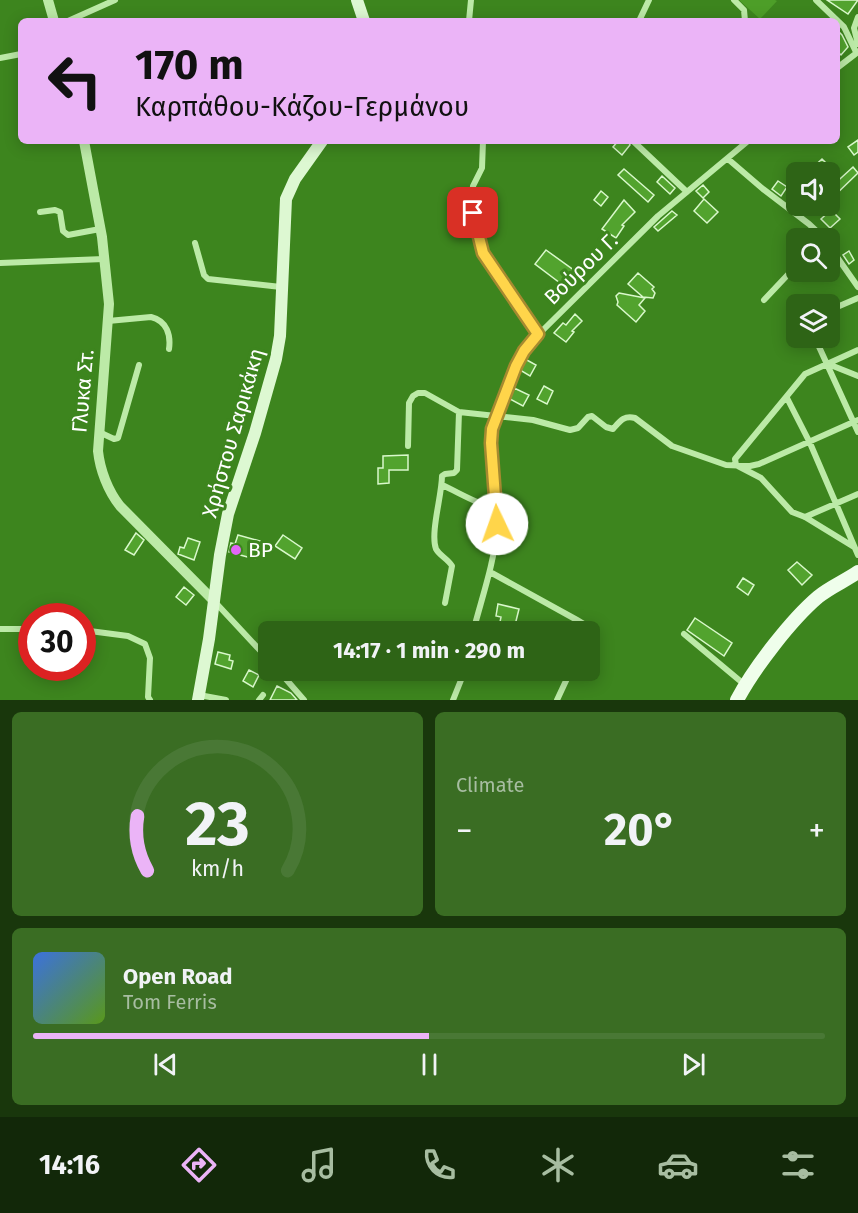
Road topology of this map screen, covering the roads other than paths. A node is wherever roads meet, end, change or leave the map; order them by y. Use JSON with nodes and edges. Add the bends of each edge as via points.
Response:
{"nodes":[{"id":1,"x":48,"y":0,"type":"edge"},
{"id":2,"x":115,"y":0,"type":"edge"},
{"id":3,"x":357,"y":0,"type":"edge"},
{"id":4,"x":471,"y":0,"type":"edge"},
{"id":5,"x":649,"y":0,"type":"edge"},
{"id":6,"x":734,"y":0,"type":"edge"},
{"id":7,"x":816,"y":0,"type":"edge"},
{"id":8,"x":858,"y":17,"type":"edge"},
{"id":9,"x":53,"y":18,"type":"edge"},
{"id":10,"x":75,"y":18,"type":"edge"},
{"id":11,"x":363,"y":18,"type":"edge"},
{"id":12,"x":469,"y":18,"type":"edge"},
{"id":13,"x":640,"y":18,"type":"edge"},
{"id":14,"x":745,"y":18,"type":"edge"},
{"id":15,"x":835,"y":18,"type":"edge"},
{"id":16,"x":840,"y":23,"type":"edge"},
{"id":17,"x":858,"y":44,"type":"edge"},
{"id":18,"x":857,"y":52,"type":"edge"},
{"id":19,"x":18,"y":55,"type":"edge"},
{"id":20,"x":0,"y":58,"type":"edge"},
{"id":21,"x":840,"y":66,"type":"edge"},
{"id":22,"x":85,"y":144,"type":"edge"},
{"id":23,"x":320,"y":144,"type":"edge"},
{"id":24,"x":483,"y":144,"type":"edge"},
{"id":25,"x":636,"y":144,"type":"edge"},
{"id":26,"x":745,"y":144,"type":"edge"},
{"id":27,"x":728,"y":159,"type":"junction"},
{"id":28,"x":687,"y":192,"type":"junction"},
{"id":29,"x":40,"y":212,"type":"dead end"},
{"id":30,"x":813,"y":228,"type":"edge"},
{"id":31,"x":100,"y":230,"type":"junction"},
{"id":32,"x":195,"y":243,"type":"dead end"},
{"id":33,"x":104,"y":259,"type":"junction"},
{"id":34,"x":840,"y":260,"type":"edge"},
{"id":35,"x":0,"y":262,"type":"edge"},
{"id":36,"x":786,"y":277,"type":"edge"},
{"id":37,"x":857,"y":282,"type":"edge"},
{"id":38,"x":281,"y":287,"type":"junction"},
{"id":39,"x":858,"y":298,"type":"edge"},
{"id":40,"x":764,"y":300,"type":"dead end"},
{"id":41,"x":840,"y":306,"type":"edge"},
{"id":42,"x":108,"y":321,"type":"junction"},
{"id":43,"x":538,"y":334,"type":"junction"},
{"id":44,"x":820,"y":348,"type":"edge"},
{"id":45,"x":169,"y":349,"type":"dead end"},
{"id":46,"x":858,"y":350,"type":"edge"},
{"id":47,"x":827,"y":364,"type":"junction"},
{"id":48,"x":139,"y":365,"type":"dead end"},
{"id":49,"x":858,"y":376,"type":"edge"},
{"id":50,"x":787,"y":398,"type":"junction"},
{"id":51,"x":459,"y":412,"type":"junction"},
{"id":52,"x":497,"y":416,"type":"junction"},
{"id":53,"x":856,"y":421,"type":"edge"},
{"id":54,"x":99,"y":432,"type":"junction"},
{"id":55,"x":858,"y":432,"type":"edge"},
{"id":56,"x":810,"y":443,"type":"junction"},
{"id":57,"x":408,"y":446,"type":"dead end"},
{"id":58,"x":736,"y":465,"type":"junction"},
{"id":59,"x":442,"y":485,"type":"junction"},
{"id":60,"x":858,"y":494,"type":"edge"},
{"id":61,"x":496,"y":500,"type":"junction"},
{"id":62,"x":836,"y":503,"type":"junction"},
{"id":63,"x":805,"y":517,"type":"junction"},
{"id":64,"x":854,"y":547,"type":"junction"},
{"id":65,"x":858,"y":555,"type":"edge"},
{"id":66,"x":490,"y":572,"type":"junction"},
{"id":67,"x":858,"y":572,"type":"edge"},
{"id":68,"x":214,"y":602,"type":"junction"},
{"id":69,"x":445,"y":603,"type":"dead end"},
{"id":70,"x":476,"y":621,"type":"edge"},
{"id":71,"x":579,"y":621,"type":"edge"},
{"id":72,"x":0,"y":629,"type":"edge"},
{"id":73,"x":18,"y":629,"type":"edge"},
{"id":74,"x":96,"y":632,"type":"edge"},
{"id":75,"x":684,"y":633,"type":"dead end"},
{"id":76,"x":258,"y":648,"type":"edge"},
{"id":77,"x":288,"y":681,"type":"edge"},
{"id":78,"x":461,"y":681,"type":"edge"},
{"id":79,"x":566,"y":681,"type":"edge"},
{"id":80,"x":745,"y":685,"type":"junction"},
{"id":81,"x":199,"y":698,"type":"edge"},
{"id":82,"x":150,"y":700,"type":"edge"},
{"id":83,"x":226,"y":700,"type":"edge"},
{"id":84,"x":304,"y":700,"type":"edge"},
{"id":85,"x":453,"y":700,"type":"edge"},
{"id":86,"x":557,"y":700,"type":"edge"},
{"id":87,"x":737,"y":700,"type":"edge"}],
"edges":[{"from":1,"to":9,"type":"street"},
{"from":2,"to":10,"type":"street"},
{"from":3,"to":11,"type":"main road"},
{"from":4,"to":12,"type":"street"},
{"from":5,"to":13,"type":"street"},
{"from":6,"to":14,"type":"street","via":[[744,10]]},
{"from":7,"to":15,"type":"street"},
{"from":8,"to":17,"type":"street","via":[[854,28]]},
{"from":16,"to":18,"type":"street"},
{"from":18,"to":21,"type":"street"},
{"from":19,"to":20,"type":"street"},
{"from":22,"to":31,"type":"street","name":"Γλυκα Στ."},
{"from":23,"to":38,"type":"main road","name":"Χρήστου Σαρικάκη","via":[[286,199]]},
{"from":24,"to":43,"type":"street","via":[[482,168],[472,198],[483,253]]},
{"from":25,"to":28,"type":"street"},
{"from":26,"to":27,"type":"street","name":"Βούρου Γ."},
{"from":27,"to":28,"type":"street","name":"Βούρου Γ."},
{"from":27,"to":30,"type":"street"},
{"from":28,"to":43,"type":"street","name":"Βούρου Γ."},
{"from":29,"to":31,"type":"street","via":[[60,212],[63,231],[68,235]]},
{"from":31,"to":33,"type":"street","name":"Γλυκα Στ."},
{"from":32,"to":38,"type":"street","via":[[208,279]]},
{"from":33,"to":35,"type":"street"},
{"from":33,"to":42,"type":"street","name":"Γλυκα Στ."},
{"from":34,"to":37,"type":"street"},
{"from":36,"to":40,"type":"street"},
{"from":38,"to":68,"type":"main road","name":"Χρήστου Σαρικάκη","via":[[276,359],[228,514]]},
{"from":39,"to":41,"type":"street"},
{"from":42,"to":45,"type":"street","via":[[157,318],[169,334]]},
{"from":42,"to":54,"type":"street","name":"Γλυκα Στ."},
{"from":43,"to":52,"type":"street","name":"Βούρου Γ.","via":[[516,366]]},
{"from":44,"to":47,"type":"street"},
{"from":46,"to":47,"type":"street"},
{"from":47,"to":49,"type":"street"},
{"from":47,"to":50,"type":"street","via":[[805,374]]},
{"from":47,"to":53,"type":"street"},
{"from":48,"to":54,"type":"street","via":[[118,438]]},
{"from":50,"to":56,"type":"street"},
{"from":50,"to":58,"type":"street","via":[[735,457]]},
{"from":51,"to":52,"type":"street"},
{"from":51,"to":57,"type":"street","via":[[425,393],[413,396],[409,403]]},
{"from":51,"to":59,"type":"street","via":[[457,470],[443,475]]},
{"from":52,"to":58,"type":"street","via":[[570,430],[579,428],[592,416],[613,429],[624,417],[635,418],[672,446]]},
{"from":52,"to":61,"type":"street","name":"Βούρου Γ.","via":[[491,443]]},
{"from":53,"to":55,"type":"street"},
{"from":53,"to":56,"type":"street"},
{"from":54,"to":68,"type":"street","name":"Γλυκα Στ.","via":[[100,466],[117,502]]},
{"from":56,"to":58,"type":"street","via":[[759,464]]},
{"from":56,"to":62,"type":"street"},
{"from":58,"to":63,"type":"street","via":[[761,478],[785,507]]},
{"from":59,"to":61,"type":"street","via":[[483,506]]},
{"from":59,"to":69,"type":"street","via":[[435,544],[452,566]]},
{"from":60,"to":62,"type":"street"},
{"from":61,"to":66,"type":"street","name":"Βούρου Γ."},
{"from":62,"to":63,"type":"street"},
{"from":62,"to":64,"type":"street"},
{"from":63,"to":64,"type":"street"},
{"from":64,"to":65,"type":"street"},
{"from":66,"to":70,"type":"street","name":"Βούρου Γ."},
{"from":66,"to":71,"type":"street"},
{"from":67,"to":80,"type":"main road","via":[[820,595],[804,610]]},
{"from":68,"to":76,"type":"street"},
{"from":68,"to":81,"type":"main road","name":"Χρήστου Σαρικάκη"},
{"from":72,"to":73,"type":"street"},
{"from":74,"to":82,"type":"street","via":[[128,636],[146,644]]},
{"from":75,"to":80,"type":"street"},
{"from":77,"to":84,"type":"street"},
{"from":78,"to":85,"type":"street"},
{"from":79,"to":86,"type":"street"},
{"from":80,"to":87,"type":"main road"},
{"from":81,"to":83,"type":"street"}]}
